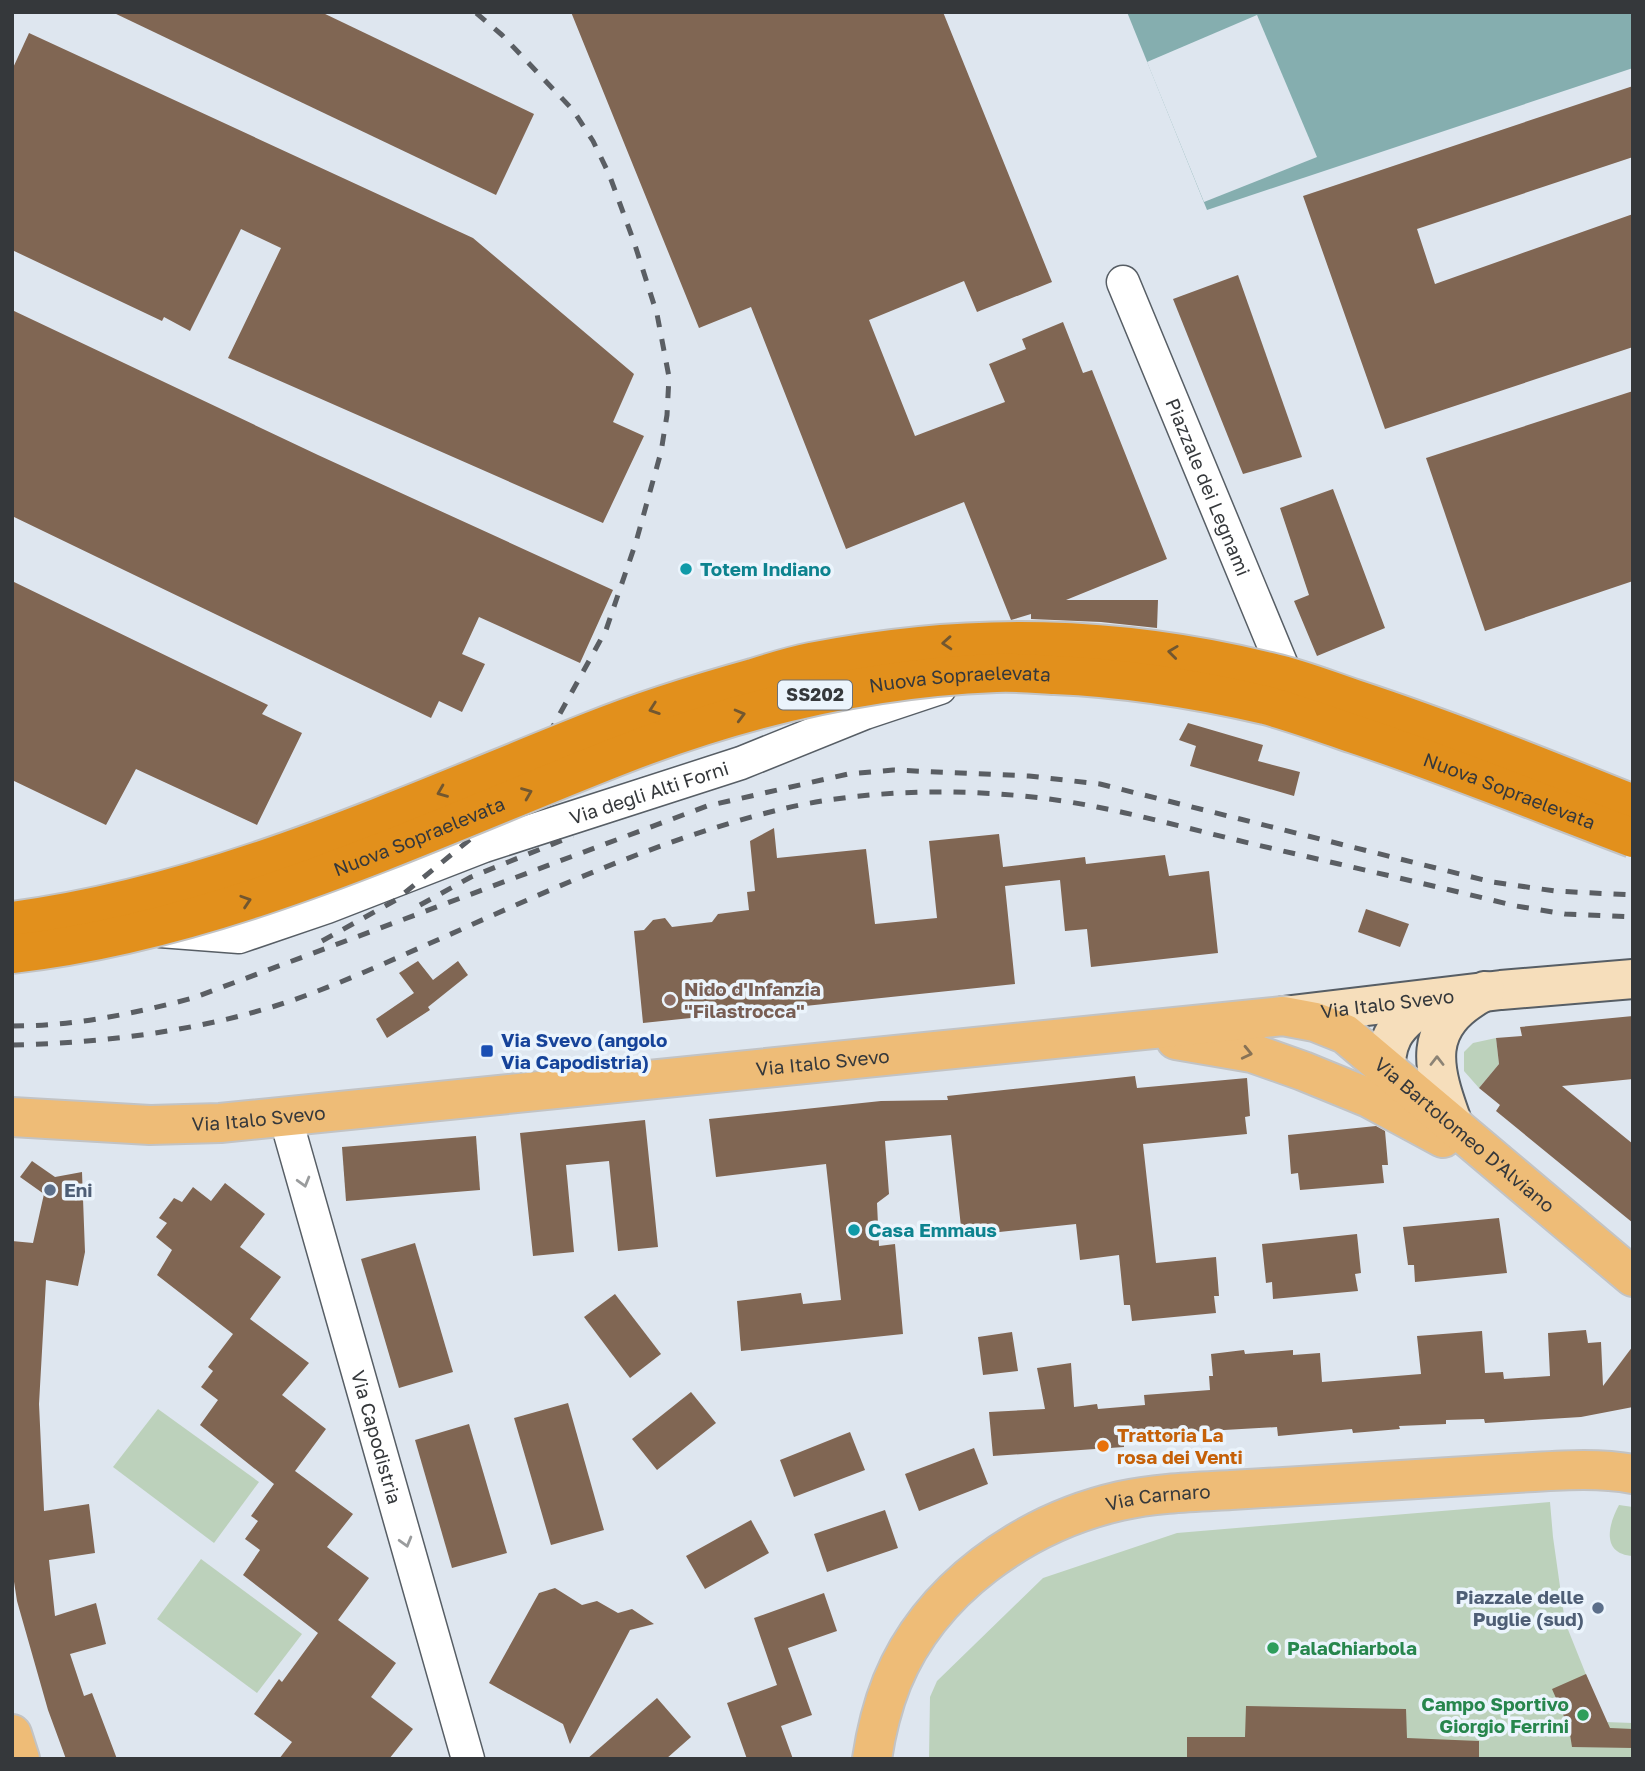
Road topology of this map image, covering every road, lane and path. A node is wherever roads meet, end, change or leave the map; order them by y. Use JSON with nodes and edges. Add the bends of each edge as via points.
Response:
{"nodes":[{"id":1,"x":1124,"y":282,"type":"dead end"},
{"id":2,"x":1293,"y":692,"type":"junction"},
{"id":3,"x":1633,"y":804,"type":"edge"},
{"id":4,"x":1633,"y":823,"type":"edge"},
{"id":5,"x":1633,"y":838,"type":"edge"},
{"id":6,"x":12,"y":920,"type":"edge"},
{"id":7,"x":12,"y":954,"type":"edge"},
{"id":8,"x":1633,"y":979,"type":"edge"},
{"id":9,"x":1485,"y":991,"type":"junction"},
{"id":10,"x":1440,"y":997,"type":"junction"},
{"id":11,"x":1283,"y":1016,"type":"junction"},
{"id":12,"x":1132,"y":1032,"type":"junction"},
{"id":13,"x":1384,"y":1066,"type":"junction"},
{"id":14,"x":1401,"y":1115,"type":"junction"},
{"id":15,"x":12,"y":1116,"type":"edge"},
{"id":16,"x":285,"y":1116,"type":"junction"},
{"id":17,"x":1454,"y":1127,"type":"junction"},
{"id":18,"x":1503,"y":1170,"type":"junction"},
{"id":19,"x":1633,"y":1277,"type":"edge"},
{"id":20,"x":1633,"y":1474,"type":"edge"},
{"id":21,"x":12,"y":1734,"type":"edge"},
{"id":22,"x":20,"y":1759,"type":"edge"},
{"id":23,"x":468,"y":1759,"type":"edge"},
{"id":24,"x":872,"y":1759,"type":"edge"}],
"edges":[{"from":1,"to":2,"type":"street","name":"Piazzale dei Legnami"},
{"from":2,"to":4,"type":"street","name":"Via degli Alti Forni"},
{"from":2,"to":6,"type":"street","name":"Via degli Alti Forni","via":[[1215,680],[1108,673],[1044,674],[938,688],[741,763],[484,846],[239,937]]},
{"from":3,"to":6,"type":"highway","name":"Nuova Sopraelevata","number":"SS202","one_way":true,"bridge":true,"via":[[1425,722],[1278,674],[1194,655],[1110,644],[999,639],[806,663],[710,690],[597,729],[229,872],[125,900]]},
{"from":7,"to":5,"type":"highway","name":"Nuova Sopraelevata","number":"SS202","one_way":true,"bridge":true,"via":[[127,934],[239,903],[719,721],[876,683],[999,673],[1111,677],[1269,706],[1415,754]]},
{"from":8,"to":9,"type":"main road","name":"Via Italo Svevo"},
{"from":9,"to":10,"type":"main road","name":"Via Italo Svevo"},
{"from":17,"to":9,"type":"main road","one_way":true,"via":[[1439,1086],[1441,1033],[1450,1015]]},
{"from":10,"to":11,"type":"main road","name":"Via Italo Svevo"},
{"from":10,"to":13,"type":"main road","via":[[1413,1011],[1397,1029]]},
{"from":11,"to":12,"type":"main road","name":"Via Italo Svevo"},
{"from":11,"to":13,"type":"main road","name":"Via Bartolomeo D'Alviano","via":[[1345,1034]]},
{"from":12,"to":14,"type":"main road","one_way":true,"via":[[1252,1053],[1324,1079]]},
{"from":12,"to":16,"type":"main road","name":"Via Italo Svevo"},
{"from":13,"to":14,"type":"main road","via":[[1386,1096]]},
{"from":13,"to":17,"type":"main road","name":"Via Bartolomeo D'Alviano"},
{"from":14,"to":18,"type":"main road"},
{"from":15,"to":16,"type":"main road","name":"Via Italo Svevo","via":[[150,1125]]},
{"from":16,"to":23,"type":"street","name":"Via Capodistria","one_way":true},
{"from":17,"to":18,"type":"main road","name":"Via Bartolomeo D'Alviano"},
{"from":18,"to":19,"type":"main road","name":"Via Bartolomeo D'Alviano"},
{"from":20,"to":24,"type":"main road","name":"Via Carnaro","via":[[1576,1470],[1189,1493],[1122,1501],[1057,1522],[992,1559],[934,1611],[911,1643],[892,1682]]},
{"from":21,"to":22,"type":"main road"}]}
